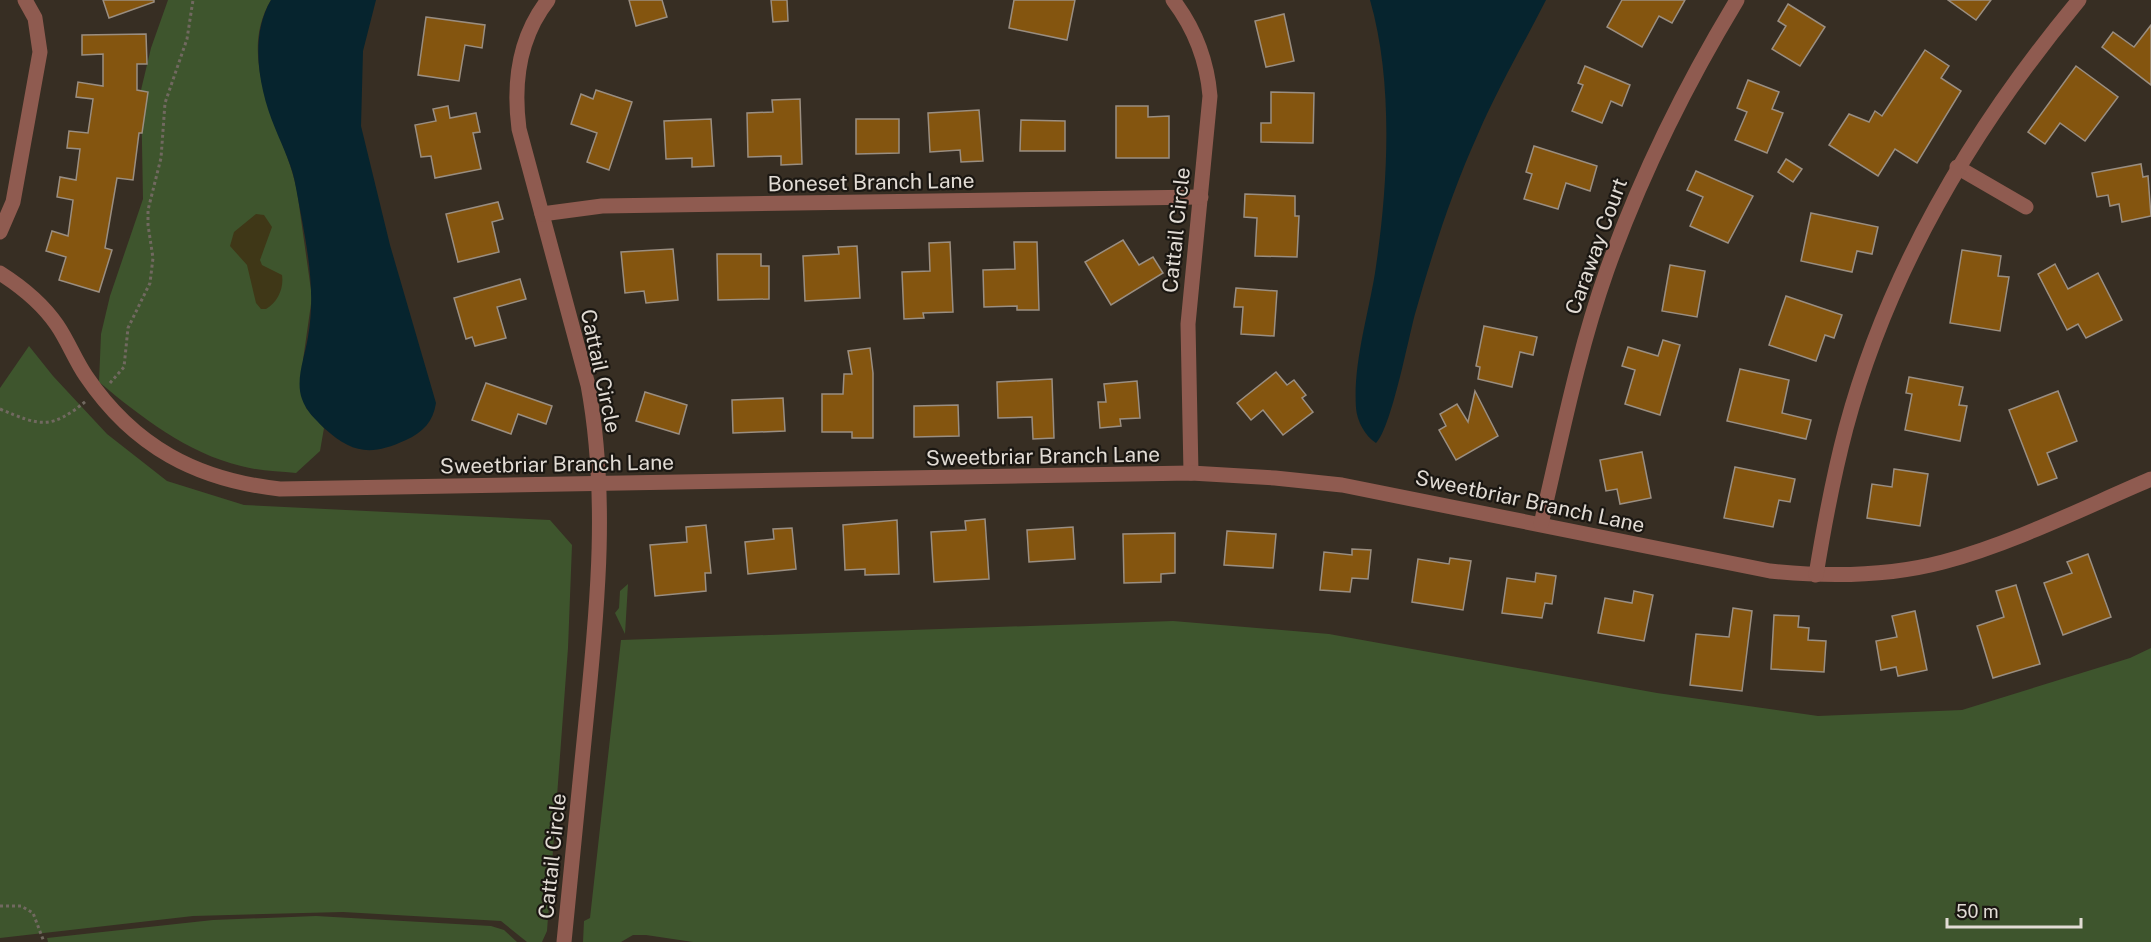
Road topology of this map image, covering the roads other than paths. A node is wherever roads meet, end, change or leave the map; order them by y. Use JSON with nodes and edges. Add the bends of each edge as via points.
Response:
{"nodes":[{"id":1,"x":25,"y":0,"type":"edge"},
{"id":2,"x":548,"y":0,"type":"edge"},
{"id":3,"x":1173,"y":0,"type":"edge"},
{"id":4,"x":1737,"y":0,"type":"edge"},
{"id":5,"x":2079,"y":0,"type":"edge"},
{"id":6,"x":1958,"y":167,"type":"junction"},
{"id":7,"x":1201,"y":197,"type":"junction"},
{"id":8,"x":2026,"y":207,"type":"dead end"},
{"id":9,"x":542,"y":214,"type":"junction"},
{"id":10,"x":0,"y":232,"type":"edge"},
{"id":11,"x":0,"y":273,"type":"edge"},
{"id":12,"x":1191,"y":473,"type":"junction"},
{"id":13,"x":2151,"y":479,"type":"edge"},
{"id":14,"x":598,"y":484,"type":"junction"},
{"id":15,"x":1541,"y":524,"type":"junction"},
{"id":16,"x":1816,"y":575,"type":"junction"},
{"id":17,"x":564,"y":942,"type":"edge"}],
"edges":[{"from":1,"to":10,"type":"street","via":[[35,18],[40,52],[13,202]]},
{"from":2,"to":9,"type":"street","name":"Cattail Circle","via":[[525,41],[516,85],[519,129]]},
{"from":3,"to":7,"type":"street","name":"Cattail Circle","via":[[1186,17],[1208,75],[1210,96]]},
{"from":4,"to":15,"type":"street","name":"Caraway Court","via":[[1663,134],[1635,196],[1582,352]]},
{"from":5,"to":6,"type":"street","via":[[2016,79]]},
{"from":6,"to":8,"type":"street"},
{"from":6,"to":16,"type":"street","via":[[1905,268],[1863,373],[1828,501]]},
{"from":7,"to":9,"type":"street","name":"Boneset Branch Lane","via":[[602,206]]},
{"from":7,"to":12,"type":"street","name":"Cattail Circle","via":[[1188,324]]},
{"from":9,"to":14,"type":"street","name":"Cattail Circle","via":[[588,385],[595,423]]},
{"from":11,"to":14,"type":"street","name":"Sweetbriar Branch Lane","via":[[40,304],[97,392],[132,430],[162,452],[214,477],[280,489]]},
{"from":12,"to":14,"type":"street","name":"Sweetbriar Branch Lane"},
{"from":12,"to":15,"type":"street","name":"Sweetbriar Branch Lane","via":[[1342,485]]},
{"from":13,"to":16,"type":"street","name":"Sweetbriar Branch Lane","via":[[1986,548],[1942,562],[1861,575]]},
{"from":14,"to":17,"type":"street","name":"Cattail Circle","via":[[598,606]]},
{"from":15,"to":16,"type":"street","name":"Sweetbriar Branch Lane","via":[[1770,571]]}]}
